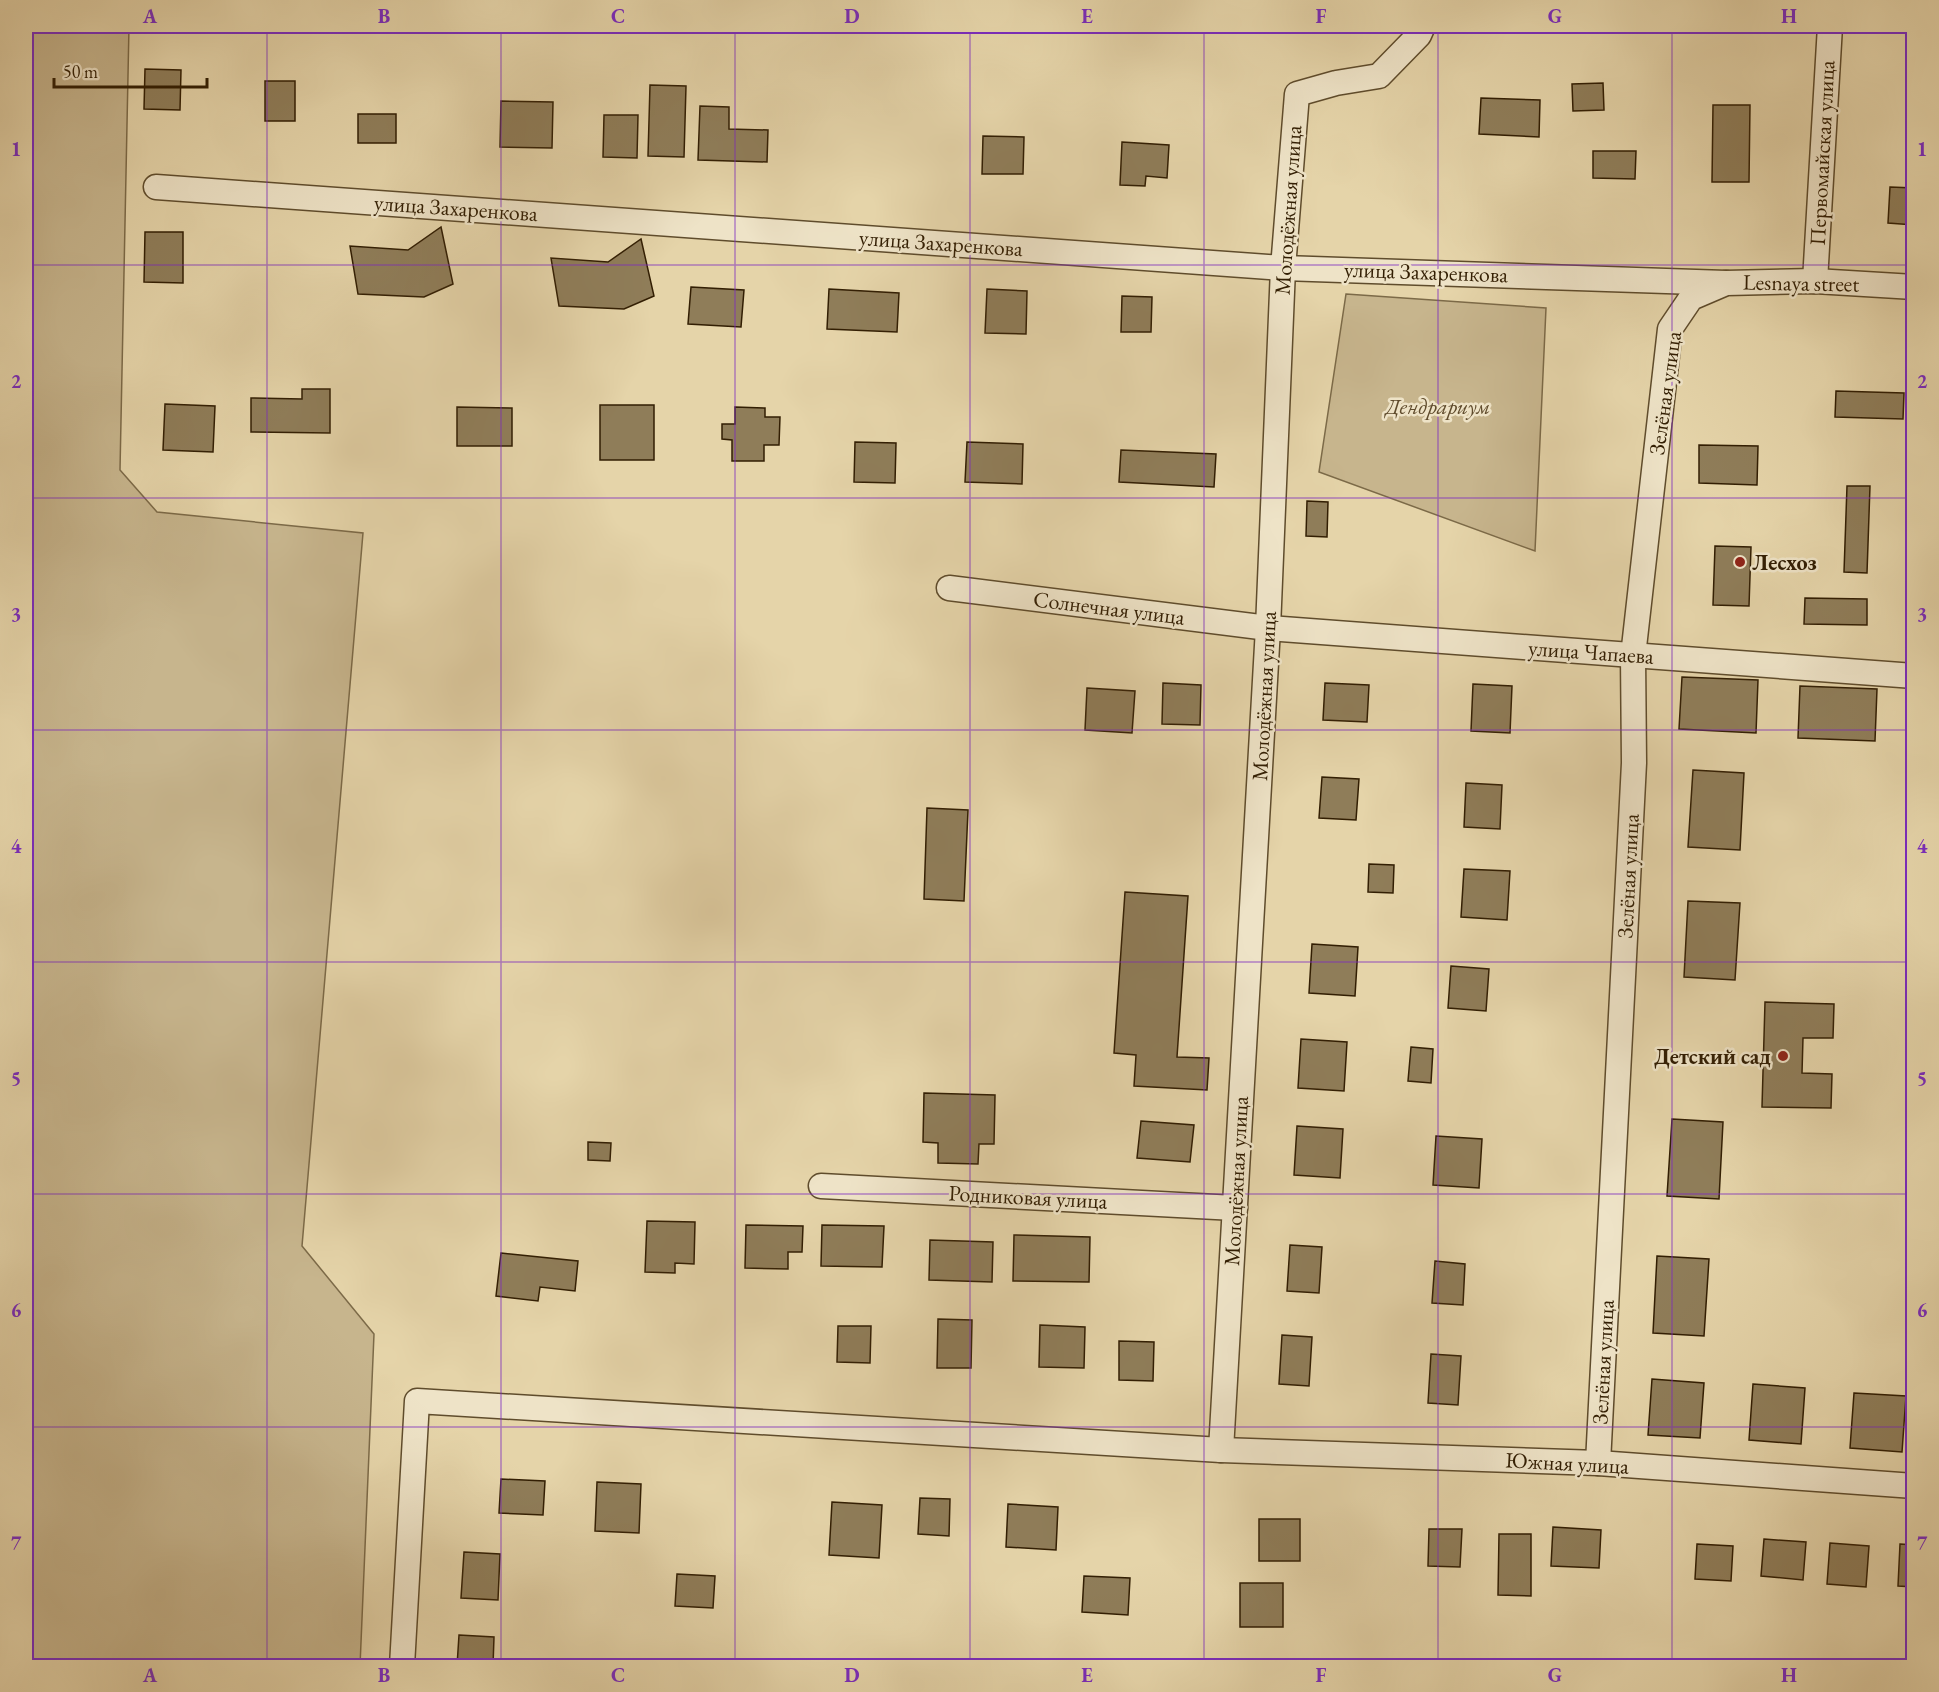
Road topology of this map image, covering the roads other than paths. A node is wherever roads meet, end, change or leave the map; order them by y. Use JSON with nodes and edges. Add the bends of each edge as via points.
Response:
{"nodes":[{"id":1,"x":1423,"y":26,"type":"edge"},
{"id":2,"x":1830,"y":26,"type":"edge"},
{"id":3,"x":156,"y":187,"type":"dead end"},
{"id":4,"x":1283,"y":268,"type":"junction"},
{"id":5,"x":1815,"y":281,"type":"junction"},
{"id":6,"x":1726,"y":283,"type":"junction"},
{"id":7,"x":1914,"y":287,"type":"edge"},
{"id":8,"x":1691,"y":298,"type":"joint"},
{"id":9,"x":950,"y":588,"type":"dead end"},
{"id":10,"x":1268,"y":628,"type":"junction"},
{"id":11,"x":1633,"y":656,"type":"junction"},
{"id":12,"x":1914,"y":676,"type":"edge"},
{"id":13,"x":821,"y":1186,"type":"dead end"},
{"id":14,"x":1235,"y":1208,"type":"junction"},
{"id":15,"x":1221,"y":1450,"type":"junction"},
{"id":16,"x":1598,"y":1463,"type":"junction"},
{"id":17,"x":1914,"y":1486,"type":"edge"},
{"id":18,"x":402,"y":1666,"type":"edge"}],
"edges":[{"from":1,"to":4,"type":"street","name":"Молодёжная улица","via":[[1379,76],[1297,94]]},
{"from":2,"to":5,"type":"street","name":"Первомайская улица"},
{"from":3,"to":4,"type":"street","name":"улица Захаренкова"},
{"from":4,"to":6,"type":"street","name":"улица Захаренкова"},
{"from":4,"to":10,"type":"street","name":"Молодёжная улица"},
{"from":5,"to":6,"type":"street","name":"Lesnaya street"},
{"from":5,"to":7,"type":"street","name":"Lesnaya street"},
{"from":6,"to":8,"type":"street","name":"Lesnaya street"},
{"from":8,"to":11,"type":"street","name":"Зелёная улица","via":[[1670,329]]},
{"from":9,"to":10,"type":"street","name":"Солнечная улица"},
{"from":10,"to":11,"type":"street","name":"улица Чапаева"},
{"from":10,"to":14,"type":"street","name":"Молодёжная улица"},
{"from":11,"to":12,"type":"street","name":"улица Чапаева"},
{"from":11,"to":16,"type":"street","name":"Зелёная улица","via":[[1634,763]]},
{"from":13,"to":14,"type":"street","name":"Родниковая улица"},
{"from":14,"to":15,"type":"street","name":"Молодёжная улица"},
{"from":15,"to":16,"type":"street","name":"Южная улица"},
{"from":15,"to":18,"type":"street","name":"Южная улица","via":[[417,1401]]},
{"from":16,"to":17,"type":"street","name":"Южная улица"}]}
